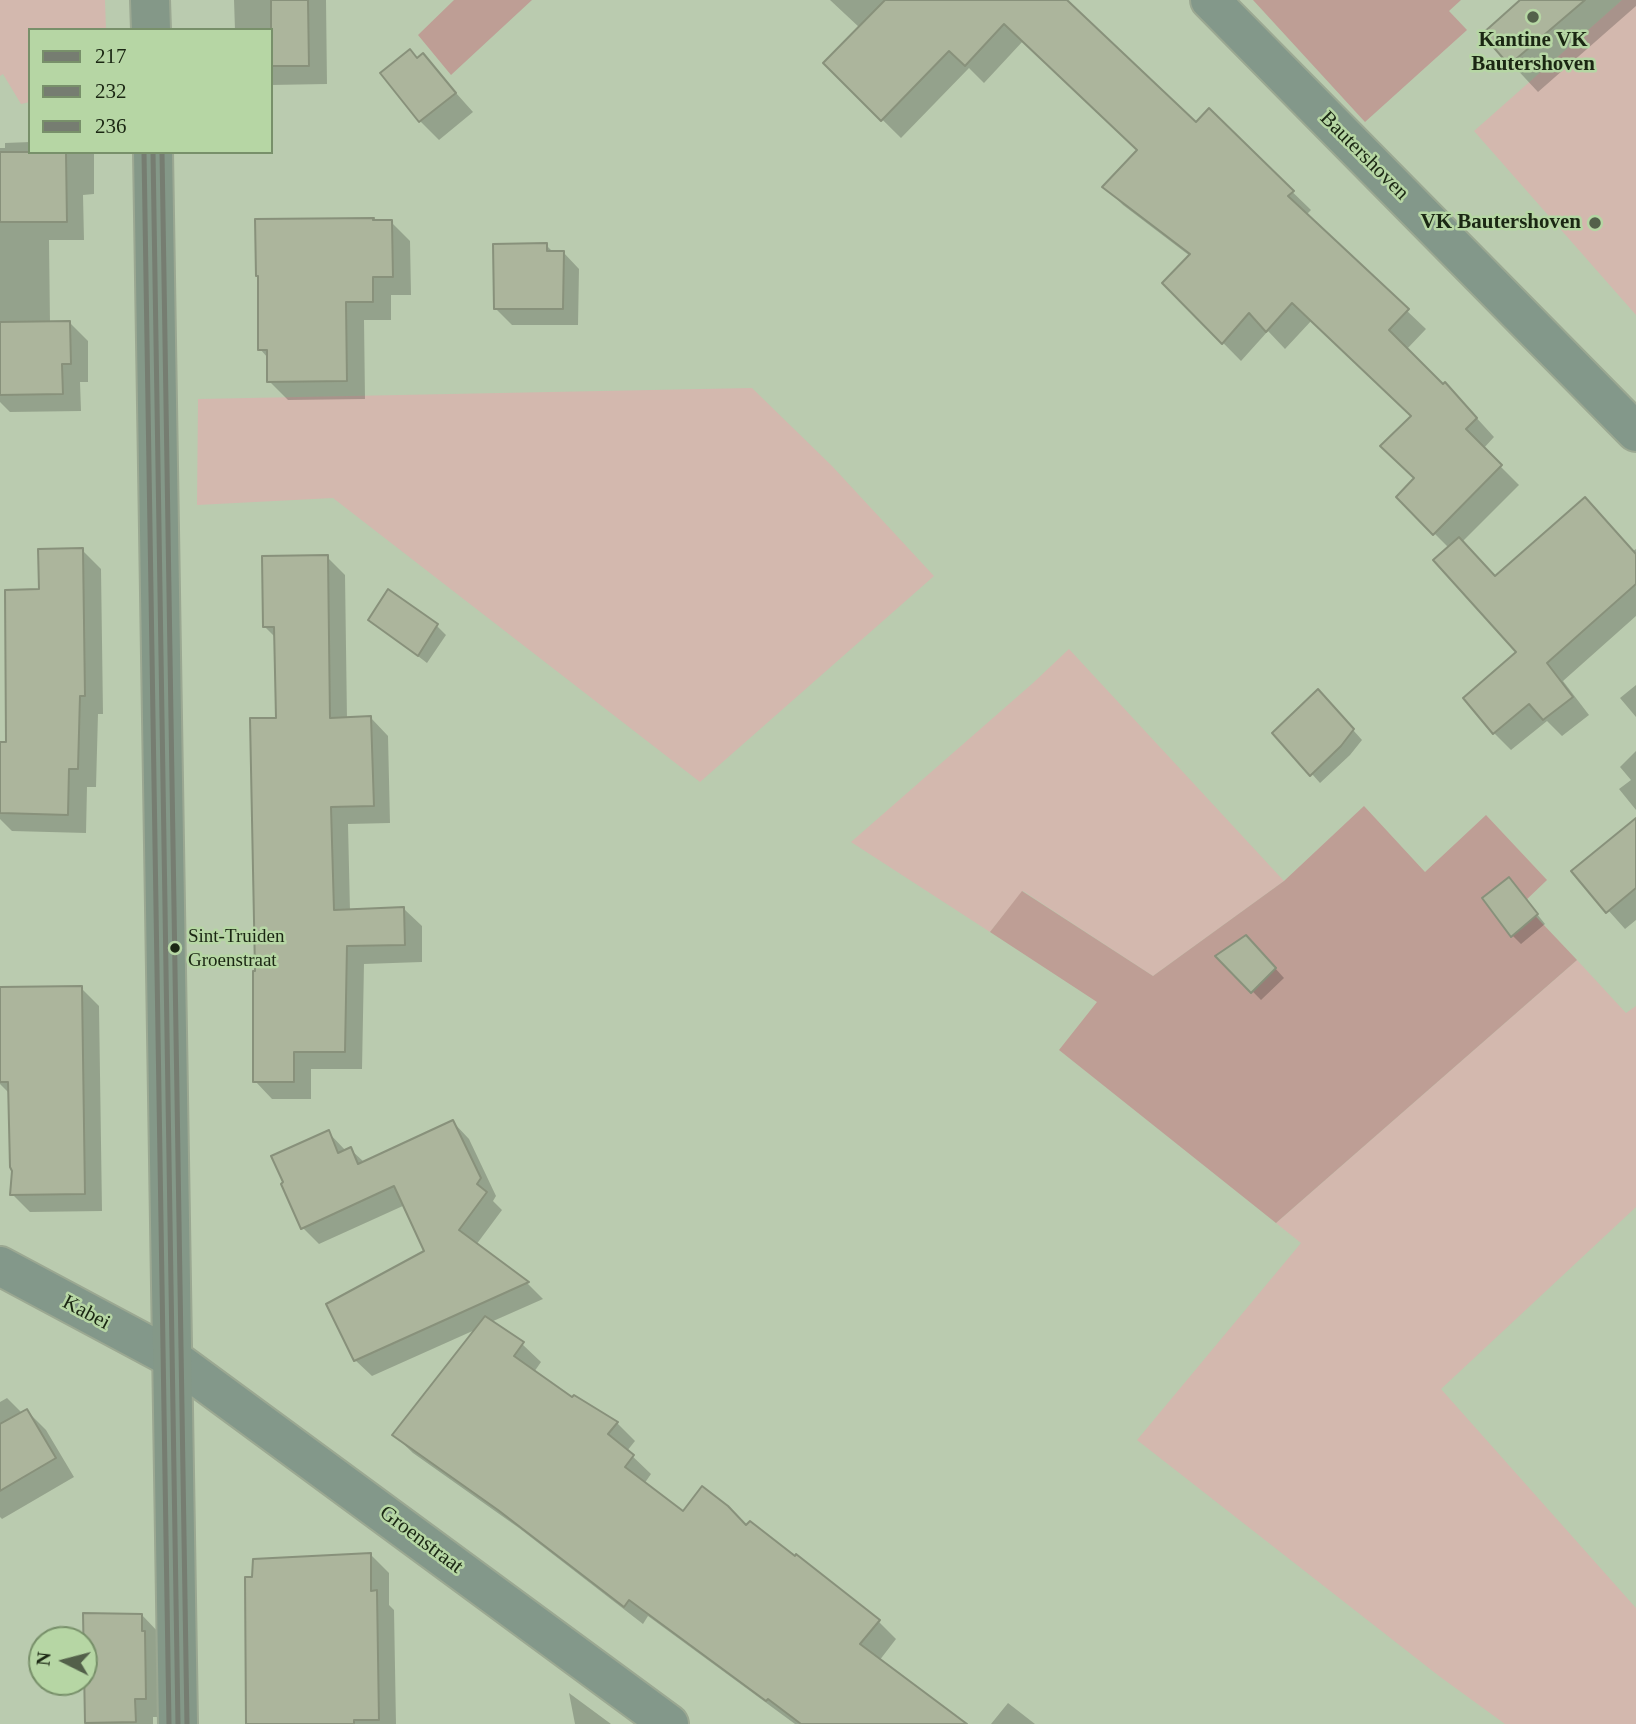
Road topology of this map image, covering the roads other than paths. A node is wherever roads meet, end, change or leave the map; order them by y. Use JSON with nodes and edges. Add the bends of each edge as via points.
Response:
{"nodes":[{"id":1,"x":150,"y":0,"type":"edge"},
{"id":2,"x":1210,"y":0,"type":"edge"},
{"id":3,"x":151,"y":28,"type":"edge"},
{"id":4,"x":153,"y":154,"type":"edge"},
{"id":5,"x":1636,"y":432,"type":"edge"},
{"id":6,"x":0,"y":1266,"type":"edge"},
{"id":7,"x":172,"y":1358,"type":"junction"},
{"id":8,"x":178,"y":1724,"type":"edge"},
{"id":9,"x":668,"y":1724,"type":"edge"}],
"edges":[{"from":1,"to":3,"type":"street"},
{"from":2,"to":5,"type":"street","name":"Bautershoven"},
{"from":4,"to":7,"type":"street"},
{"from":6,"to":7,"type":"street","name":"Kabei"},
{"from":7,"to":8,"type":"street"},
{"from":7,"to":9,"type":"street","name":"Groenstraat"}]}
